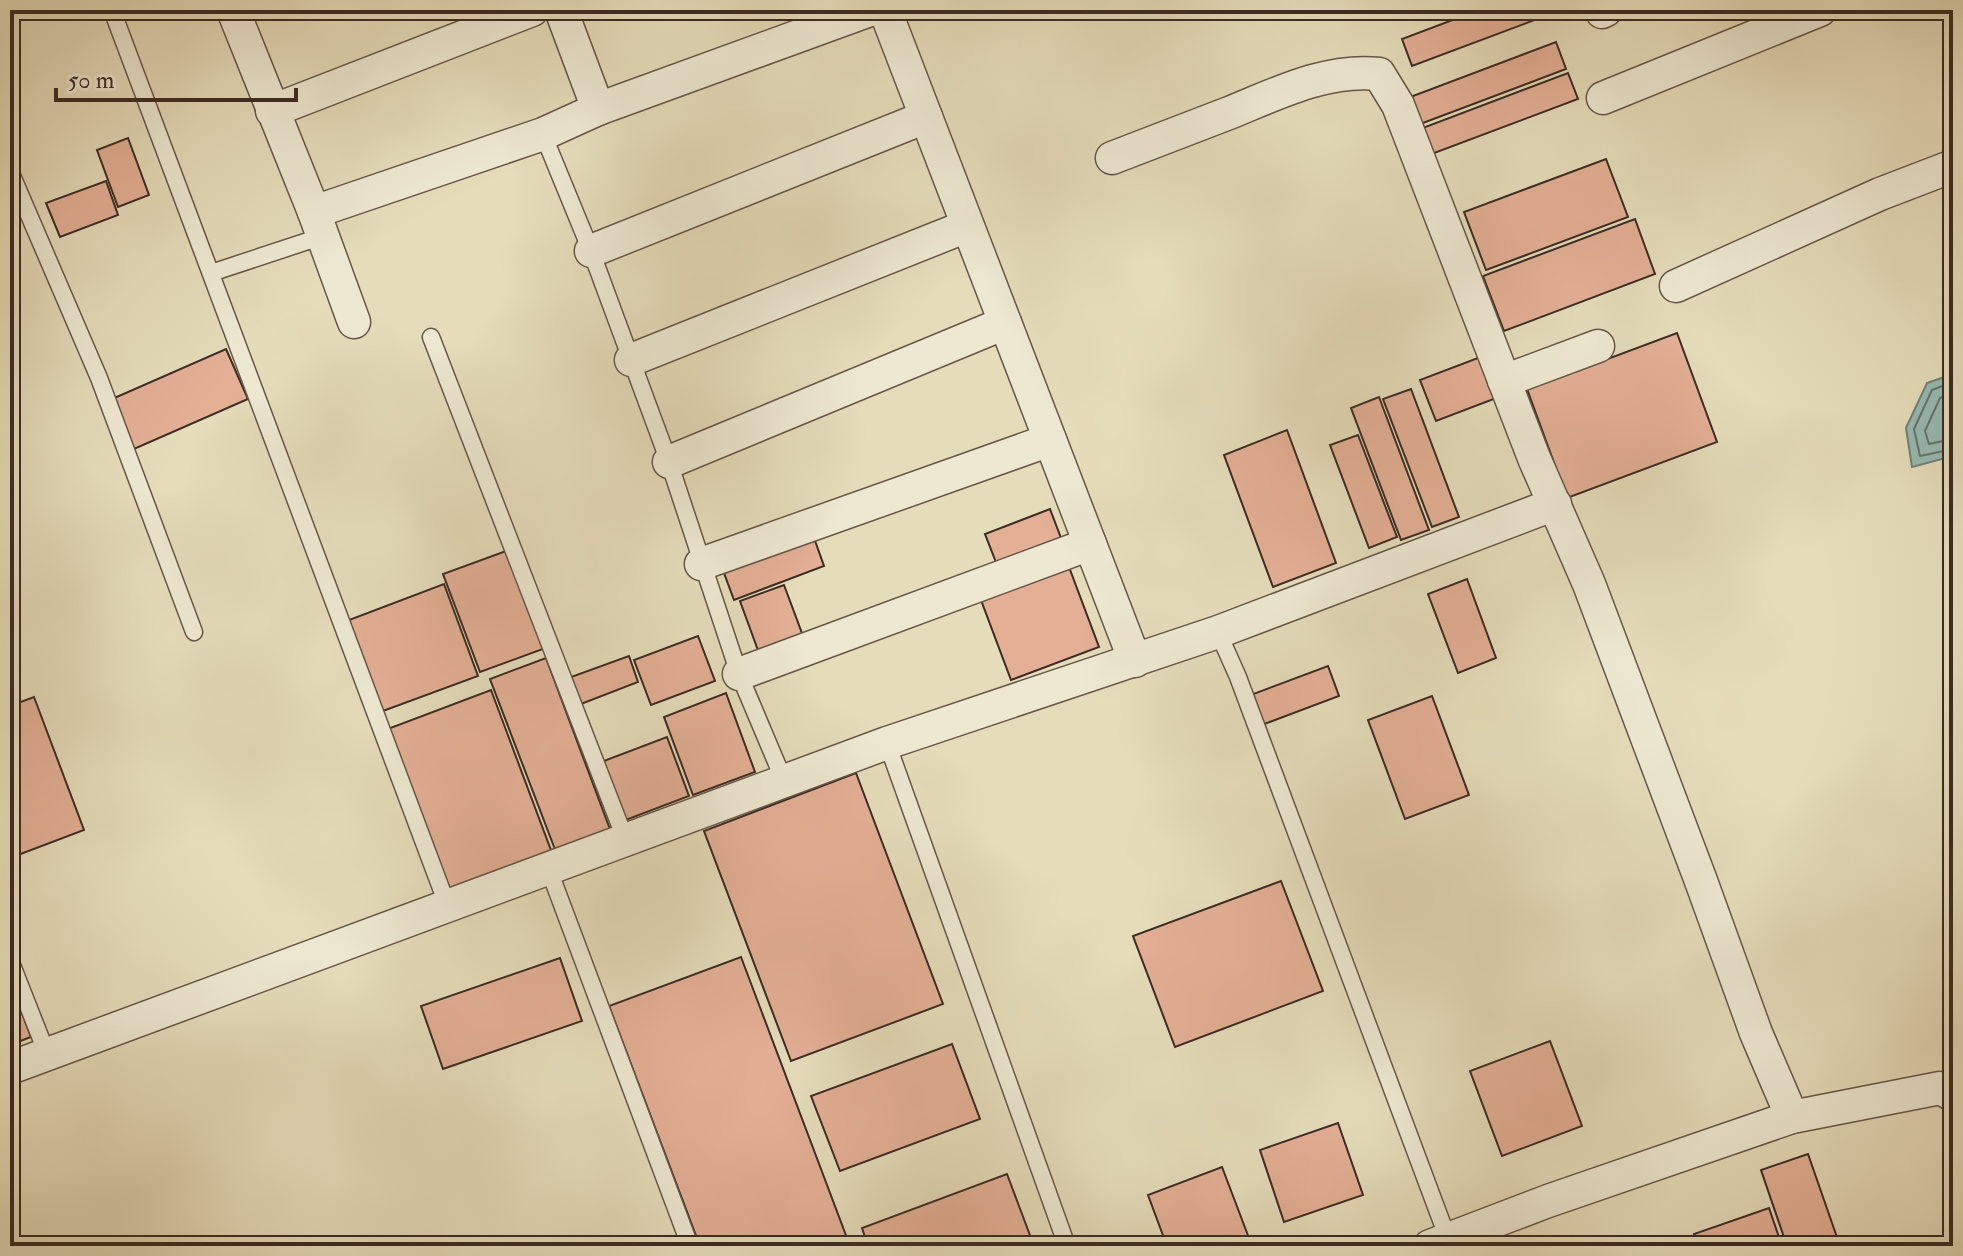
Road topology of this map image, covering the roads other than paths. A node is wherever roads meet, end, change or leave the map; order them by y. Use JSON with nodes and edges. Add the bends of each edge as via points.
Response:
{"nodes":[{"id":1,"x":112,"y":10,"type":"edge"},
{"id":2,"x":233,"y":10,"type":"edge"},
{"id":3,"x":532,"y":10,"type":"edge"},
{"id":4,"x":561,"y":10,"type":"edge"},
{"id":5,"x":870,"y":10,"type":"edge"},
{"id":6,"x":885,"y":10,"type":"edge"},
{"id":7,"x":1820,"y":10,"type":"edge"},
{"id":8,"x":1603,"y":98,"type":"dead end"},
{"id":9,"x":598,"y":109,"type":"junction"},
{"id":10,"x":272,"y":111,"type":"junction"},
{"id":11,"x":926,"y":117,"type":"junction"},
{"id":12,"x":543,"y":134,"type":"junction"},
{"id":13,"x":1112,"y":158,"type":"dead end"},
{"id":14,"x":1953,"y":166,"type":"edge"},
{"id":15,"x":10,"y":171,"type":"edge"},
{"id":16,"x":318,"y":224,"type":"junction"},
{"id":17,"x":967,"y":226,"type":"junction"},
{"id":18,"x":591,"y":251,"type":"junction"},
{"id":19,"x":211,"y":273,"type":"junction"},
{"id":20,"x":1676,"y":286,"type":"dead end"},
{"id":21,"x":354,"y":322,"type":"dead end"},
{"id":22,"x":1005,"y":323,"type":"junction"},
{"id":23,"x":431,"y":337,"type":"dead end"},
{"id":24,"x":1598,"y":346,"type":"dead end"},
{"id":25,"x":631,"y":360,"type":"junction"},
{"id":26,"x":1504,"y":381,"type":"junction"},
{"id":27,"x":1050,"y":440,"type":"junction"},
{"id":28,"x":669,"y":462,"type":"junction"},
{"id":29,"x":1555,"y":504,"type":"junction"},
{"id":30,"x":1090,"y":544,"type":"junction"},
{"id":31,"x":701,"y":564,"type":"junction"},
{"id":32,"x":194,"y":632,"type":"dead end"},
{"id":33,"x":1218,"y":632,"type":"junction"},
{"id":34,"x":1135,"y":661,"type":"junction"},
{"id":35,"x":739,"y":674,"type":"junction"},
{"id":36,"x":887,"y":743,"type":"junction"},
{"id":37,"x":785,"y":783,"type":"junction"},
{"id":38,"x":626,"y":841,"type":"junction"},
{"id":39,"x":549,"y":870,"type":"junction"},
{"id":40,"x":448,"y":907,"type":"junction"},
{"id":41,"x":10,"y":960,"type":"edge"},
{"id":42,"x":47,"y":1054,"type":"junction"},
{"id":43,"x":10,"y":1068,"type":"edge"},
{"id":44,"x":1953,"y":1095,"type":"edge"},
{"id":45,"x":1792,"y":1117,"type":"junction"},
{"id":46,"x":1439,"y":1243,"type":"edge"},
{"id":47,"x":690,"y":1246,"type":"edge"},
{"id":48,"x":1067,"y":1246,"type":"edge"}],
"edges":[{"from":1,"to":19,"type":"lane"},
{"from":2,"to":10,"type":"street"},
{"from":3,"to":10,"type":"street"},
{"from":4,"to":9,"type":"street"},
{"from":5,"to":9,"type":"street"},
{"from":6,"to":11,"type":"street"},
{"from":7,"to":8,"type":"street"},
{"from":9,"to":12,"type":"street"},
{"from":10,"to":16,"type":"street"},
{"from":11,"to":17,"type":"street"},
{"from":11,"to":18,"type":"street"},
{"from":12,"to":16,"type":"street"},
{"from":12,"to":18,"type":"lane"},
{"from":13,"to":26,"type":"street","via":[[1292,88],[1337,76],[1379,74],[1398,105]]},
{"from":14,"to":20,"type":"street"},
{"from":15,"to":32,"type":"lane","via":[[99,378]]},
{"from":16,"to":19,"type":"lane"},
{"from":16,"to":21,"type":"street"},
{"from":17,"to":22,"type":"street"},
{"from":17,"to":25,"type":"street"},
{"from":18,"to":25,"type":"lane"},
{"from":19,"to":40,"type":"lane"},
{"from":22,"to":27,"type":"street"},
{"from":22,"to":28,"type":"street"},
{"from":23,"to":38,"type":"lane"},
{"from":24,"to":26,"type":"street"},
{"from":25,"to":28,"type":"lane"},
{"from":26,"to":29,"type":"street"},
{"from":27,"to":30,"type":"street"},
{"from":27,"to":31,"type":"street"},
{"from":28,"to":31,"type":"lane"},
{"from":29,"to":33,"type":"street"},
{"from":29,"to":45,"type":"street"},
{"from":30,"to":34,"type":"street"},
{"from":30,"to":35,"type":"street"},
{"from":31,"to":35,"type":"lane"},
{"from":33,"to":34,"type":"street"},
{"from":33,"to":46,"type":"lane"},
{"from":34,"to":36,"type":"street"},
{"from":35,"to":37,"type":"lane"},
{"from":36,"to":37,"type":"street"},
{"from":36,"to":48,"type":"lane"},
{"from":37,"to":38,"type":"street"},
{"from":38,"to":39,"type":"street"},
{"from":39,"to":40,"type":"street"},
{"from":39,"to":47,"type":"lane"},
{"from":40,"to":42,"type":"street"},
{"from":41,"to":42,"type":"lane"},
{"from":42,"to":43,"type":"street"},
{"from":44,"to":45,"type":"street","via":[[1940,1088]]},
{"from":45,"to":46,"type":"street"}]}
